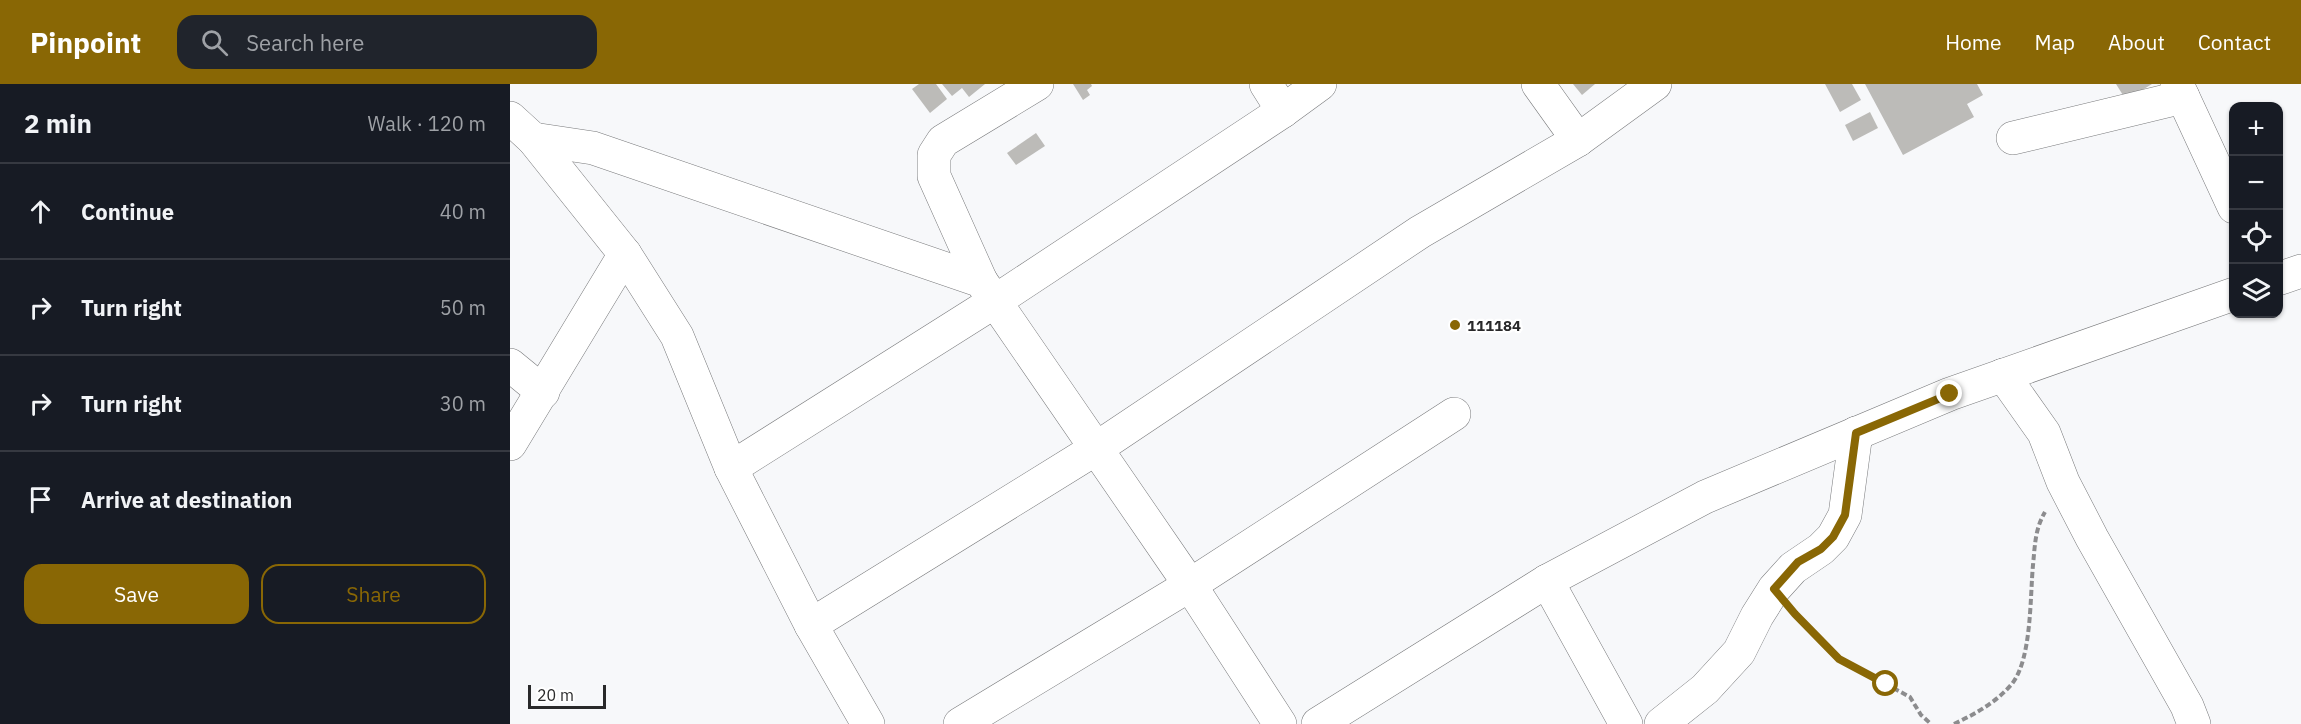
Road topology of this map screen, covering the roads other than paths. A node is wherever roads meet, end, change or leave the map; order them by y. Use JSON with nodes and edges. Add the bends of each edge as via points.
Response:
{"nodes":[{"id":1,"x":1037,"y":84,"type":"edge"},
{"id":2,"x":1266,"y":84,"type":"edge"},
{"id":3,"x":1320,"y":84,"type":"edge"},
{"id":4,"x":1538,"y":84,"type":"edge"},
{"id":5,"x":1655,"y":84,"type":"edge"},
{"id":6,"x":2180,"y":91,"type":"edge"},
{"id":7,"x":1283,"y":111,"type":"junction"},
{"id":8,"x":521,"y":129,"type":"edge"},
{"id":9,"x":2013,"y":138,"type":"dead end"},
{"id":10,"x":1578,"y":140,"type":"junction"},
{"id":11,"x":2229,"y":196,"type":"edge"},
{"id":12,"x":625,"y":255,"type":"junction"},
{"id":13,"x":2301,"y":271,"type":"edge"},
{"id":14,"x":2283,"y":277,"type":"edge"},
{"id":15,"x":988,"y":291,"type":"junction"},
{"id":16,"x":2229,"y":296,"type":"edge"},
{"id":17,"x":510,"y":364,"type":"edge"},
{"id":18,"x":2003,"y":375,"type":"junction"},
{"id":19,"x":543,"y":392,"type":"junction"},
{"id":20,"x":1454,"y":414,"type":"dead end"},
{"id":21,"x":1856,"y":433,"type":"junction"},
{"id":22,"x":510,"y":444,"type":"edge"},
{"id":23,"x":1097,"y":448,"type":"junction"},
{"id":24,"x":731,"y":468,"type":"junction"},
{"id":25,"x":1547,"y":581,"type":"junction"},
{"id":26,"x":1190,"y":585,"type":"junction"},
{"id":27,"x":811,"y":625,"type":"junction"},
{"id":28,"x":868,"y":724,"type":"edge"},
{"id":29,"x":960,"y":724,"type":"edge"},
{"id":30,"x":1280,"y":724,"type":"edge"},
{"id":31,"x":1318,"y":724,"type":"edge"},
{"id":32,"x":1626,"y":724,"type":"edge"},
{"id":33,"x":1661,"y":724,"type":"edge"},
{"id":34,"x":2194,"y":724,"type":"edge"}],
"edges":[{"from":1,"to":15,"type":"street","via":[[943,141],[934,155],[933,176]]},
{"from":2,"to":7,"type":"street"},
{"from":3,"to":7,"type":"street"},
{"from":4,"to":10,"type":"street"},
{"from":5,"to":10,"type":"street"},
{"from":6,"to":9,"type":"street"},
{"from":6,"to":11,"type":"street"},
{"from":7,"to":15,"type":"street"},
{"from":8,"to":12,"type":"street"},
{"from":8,"to":15,"type":"street","via":[[593,148]]},
{"from":10,"to":23,"type":"street","via":[[1420,232]]},
{"from":12,"to":19,"type":"street"},
{"from":12,"to":24,"type":"street","via":[[678,336]]},
{"from":13,"to":14,"type":"street"},
{"from":15,"to":23,"type":"street"},
{"from":15,"to":24,"type":"street"},
{"from":16,"to":18,"type":"street"},
{"from":17,"to":19,"type":"street"},
{"from":18,"to":21,"type":"street"},
{"from":18,"to":34,"type":"street","via":[[2043,433],[2092,538]]},
{"from":19,"to":22,"type":"street"},
{"from":20,"to":26,"type":"street"},
{"from":21,"to":25,"type":"street","via":[[1705,497]]},
{"from":21,"to":33,"type":"street","via":[[1845,515],[1827,543],[1798,562],[1774,589],[1738,652],[1705,689]]},
{"from":23,"to":26,"type":"street"},
{"from":23,"to":27,"type":"street"},
{"from":24,"to":27,"type":"street"},
{"from":25,"to":31,"type":"street"},
{"from":25,"to":32,"type":"street"},
{"from":26,"to":29,"type":"street"},
{"from":26,"to":30,"type":"street"},
{"from":27,"to":28,"type":"street"}]}
